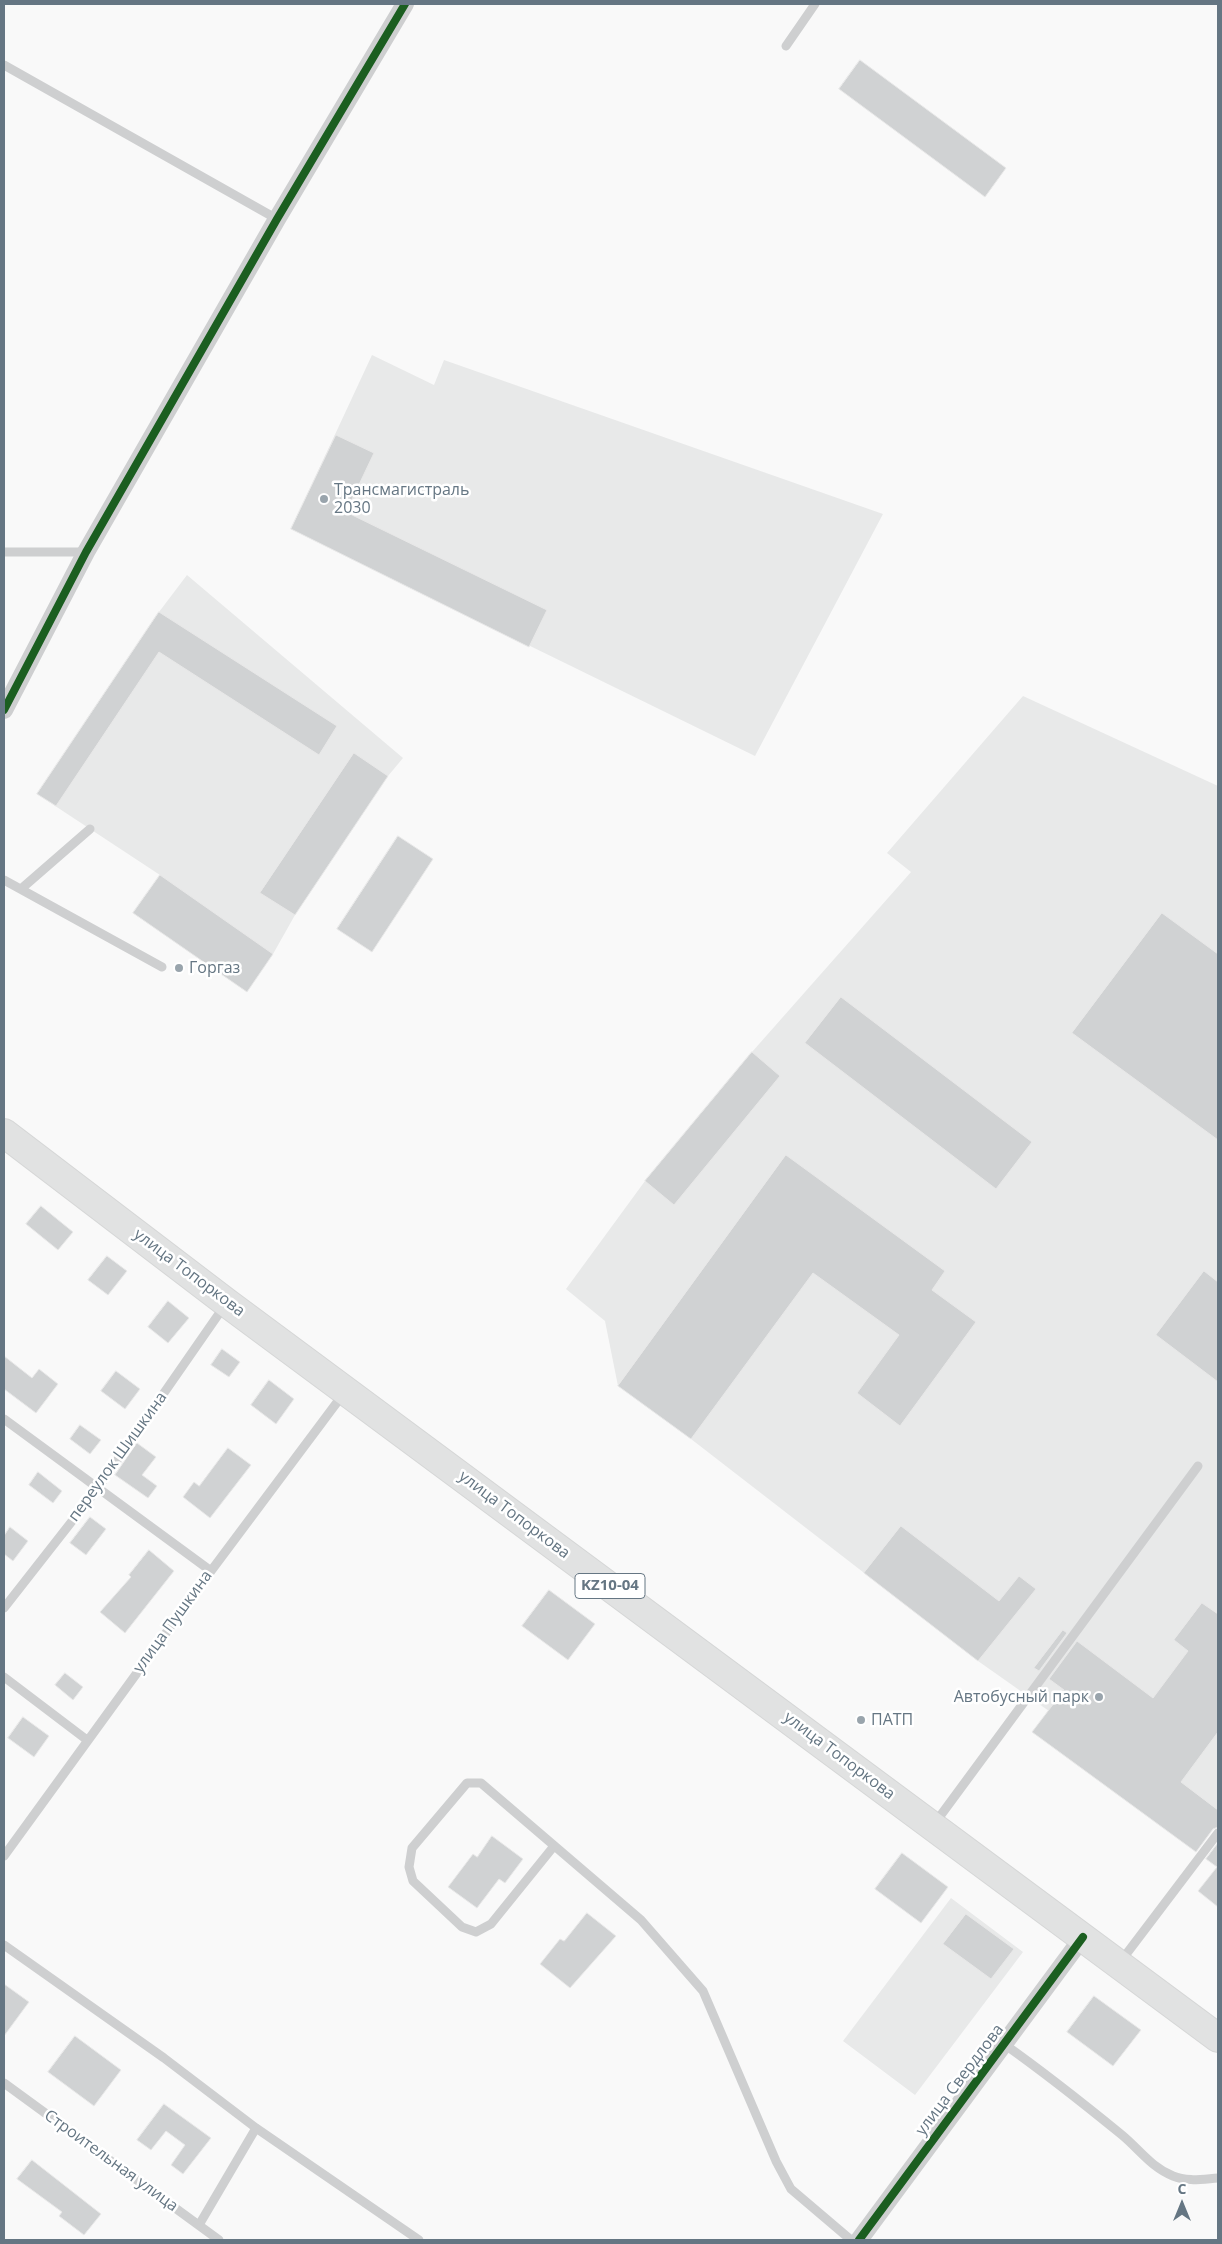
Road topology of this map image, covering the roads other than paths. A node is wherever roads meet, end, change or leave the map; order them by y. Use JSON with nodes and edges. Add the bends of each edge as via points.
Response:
{"nodes":[{"id":1,"x":405,"y":4,"type":"edge"},
{"id":2,"x":815,"y":4,"type":"edge"},
{"id":3,"x":786,"y":46,"type":"dead end"},
{"id":4,"x":4,"y":66,"type":"edge"},
{"id":5,"x":277,"y":219,"type":"junction"},
{"id":6,"x":4,"y":552,"type":"edge"},
{"id":7,"x":86,"y":552,"type":"junction"},
{"id":8,"x":4,"y":710,"type":"edge"},
{"id":9,"x":90,"y":829,"type":"dead end"},
{"id":10,"x":4,"y":880,"type":"edge"},
{"id":11,"x":21,"y":889,"type":"junction"},
{"id":12,"x":162,"y":967,"type":"dead end"},
{"id":13,"x":4,"y":1133,"type":"edge"},
{"id":14,"x":227,"y":1303,"type":"junction"},
{"id":15,"x":346,"y":1390,"type":"junction"},
{"id":16,"x":4,"y":1419,"type":"edge"},
{"id":17,"x":1198,"y":1466,"type":"dead end"},
{"id":18,"x":98,"y":1488,"type":"junction"},
{"id":19,"x":211,"y":1571,"type":"junction"},
{"id":20,"x":4,"y":1608,"type":"edge"},
{"id":21,"x":4,"y":1677,"type":"edge"},
{"id":22,"x":86,"y":1740,"type":"junction"},
{"id":23,"x":933,"y":1826,"type":"junction"},
{"id":24,"x":1218,"y":1833,"type":"edge"},
{"id":25,"x":554,"y":1846,"type":"junction"},
{"id":26,"x":4,"y":1856,"type":"edge"},
{"id":27,"x":1083,"y":1937,"type":"junction"},
{"id":28,"x":4,"y":1945,"type":"edge"},
{"id":29,"x":1119,"y":1964,"type":"junction"},
{"id":30,"x":1218,"y":2038,"type":"edge"},
{"id":31,"x":1004,"y":2044,"type":"junction"},
{"id":32,"x":4,"y":2082,"type":"edge"},
{"id":33,"x":256,"y":2128,"type":"junction"},
{"id":34,"x":1218,"y":2178,"type":"edge"},
{"id":35,"x":199,"y":2226,"type":"junction"},
{"id":36,"x":219,"y":2240,"type":"edge"},
{"id":37,"x":419,"y":2240,"type":"edge"},
{"id":38,"x":850,"y":2240,"type":"edge"},
{"id":39,"x":858,"y":2240,"type":"edge"}],
"edges":[{"from":1,"to":5,"type":"street"},
{"from":2,"to":3,"type":"lane"},
{"from":4,"to":5,"type":"lane"},
{"from":5,"to":7,"type":"street"},
{"from":6,"to":7,"type":"lane"},
{"from":7,"to":8,"type":"street"},
{"from":9,"to":11,"type":"lane"},
{"from":10,"to":11,"type":"lane"},
{"from":11,"to":12,"type":"lane"},
{"from":13,"to":14,"type":"highway","name":"улица Топоркова","number":"KZ10-04"},
{"from":14,"to":15,"type":"highway","name":"улица Топоркова","number":"KZ10-04"},
{"from":14,"to":18,"type":"lane","name":"переулок Шишкина"},
{"from":15,"to":19,"type":"lane","name":"улица Пушкина"},
{"from":15,"to":23,"type":"highway","name":"улица Топоркова","number":"KZ10-04"},
{"from":16,"to":18,"type":"lane"},
{"from":17,"to":23,"type":"lane"},
{"from":18,"to":19,"type":"lane"},
{"from":18,"to":20,"type":"lane","name":"переулок Шишкина"},
{"from":19,"to":22,"type":"lane","name":"улица Пушкина"},
{"from":21,"to":22,"type":"lane"},
{"from":22,"to":26,"type":"lane","name":"улица Пушкина"},
{"from":23,"to":27,"type":"highway","name":"улица Топоркова","number":"KZ10-04"},
{"from":24,"to":29,"type":"lane"},
{"from":25,"to":25,"type":"lane","via":[[481,1783],[467,1783],[412,1848],[410,1866],[413,1881],[462,1927],[476,1932],[491,1924]]},
{"from":25,"to":38,"type":"lane","via":[[641,1920],[703,1991],[791,2189]]},
{"from":27,"to":29,"type":"highway","name":"улица Топоркова","number":"KZ10-04"},
{"from":27,"to":31,"type":"street","name":"улица Свердлова"},
{"from":28,"to":33,"type":"lane","via":[[164,2058]]},
{"from":29,"to":30,"type":"highway","name":"улица Топоркова","number":"KZ10-04"},
{"from":31,"to":34,"type":"lane","via":[[1053,2078],[1126,2138],[1152,2165],[1174,2176],[1195,2180]]},
{"from":31,"to":39,"type":"street","name":"улица Свердлова"},
{"from":32,"to":35,"type":"lane","name":"Строительная улица"},
{"from":33,"to":35,"type":"lane"},
{"from":33,"to":37,"type":"lane"},
{"from":35,"to":36,"type":"lane","name":"Строительная улица"}]}
